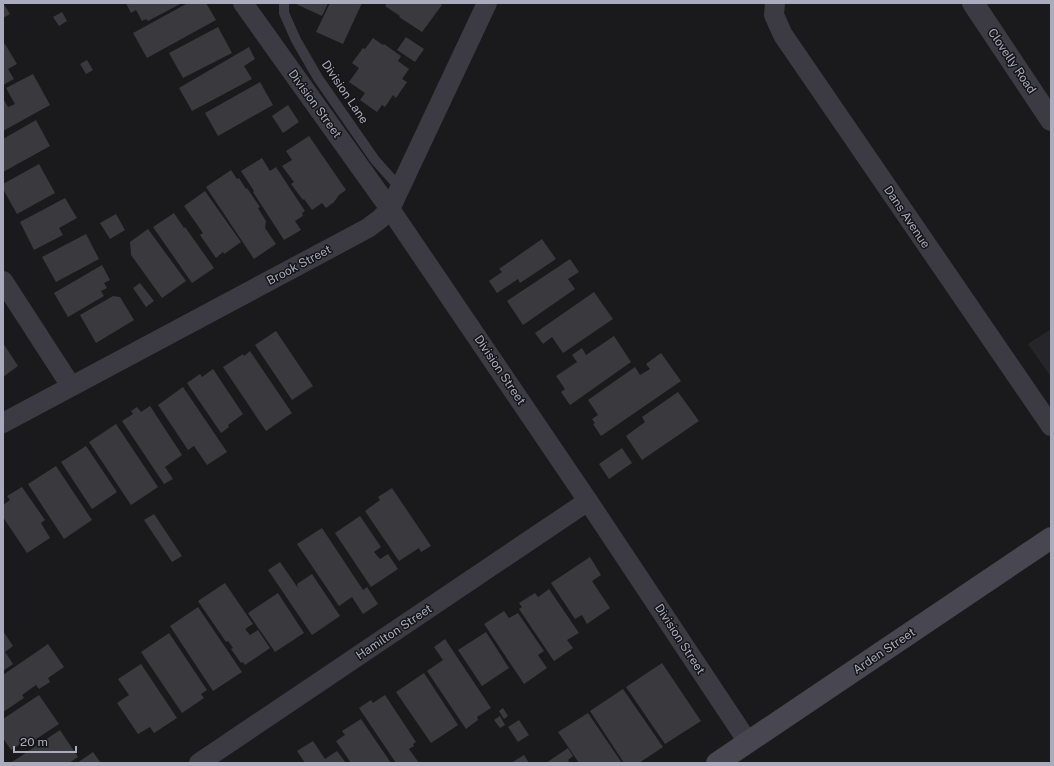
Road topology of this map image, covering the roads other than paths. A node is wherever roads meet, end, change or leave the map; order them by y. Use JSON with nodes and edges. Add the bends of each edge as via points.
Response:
{"nodes":[{"id":1,"x":244,"y":3,"type":"edge"},
{"id":2,"x":284,"y":3,"type":"edge"},
{"id":3,"x":487,"y":3,"type":"edge"},
{"id":4,"x":774,"y":3,"type":"edge"},
{"id":5,"x":973,"y":3,"type":"edge"},
{"id":6,"x":1051,"y":120,"type":"edge"},
{"id":7,"x":400,"y":188,"type":"junction"},
{"id":8,"x":390,"y":209,"type":"junction"},
{"id":9,"x":3,"y":281,"type":"edge"},
{"id":10,"x":71,"y":386,"type":"junction"},
{"id":11,"x":3,"y":423,"type":"edge"},
{"id":12,"x":1051,"y":426,"type":"edge"},
{"id":13,"x":588,"y":501,"type":"junction"},
{"id":14,"x":1051,"y":538,"type":"edge"},
{"id":15,"x":748,"y":742,"type":"junction"},
{"id":16,"x":727,"y":760,"type":"edge"},
{"id":17,"x":199,"y":763,"type":"edge"}],
"edges":[{"from":1,"to":8,"type":"street","name":"Division Street"},
{"from":2,"to":7,"type":"lane","name":"Division Lane","via":[[284,13],[296,40],[318,78],[375,160]]},
{"from":3,"to":7,"type":"street","name":"Brook Street"},
{"from":4,"to":12,"type":"street","name":"Dans Avenue","via":[[774,15],[783,35]]},
{"from":5,"to":6,"type":"street","name":"Clovelly Road"},
{"from":7,"to":8,"type":"street","name":"Brook Street"},
{"from":8,"to":10,"type":"street","name":"Brook Street","via":[[368,228]]},
{"from":8,"to":13,"type":"street","name":"Division Street"},
{"from":9,"to":10,"type":"street"},
{"from":10,"to":11,"type":"street","name":"Brook Street"},
{"from":13,"to":15,"type":"street","name":"Division Street"},
{"from":13,"to":17,"type":"street","name":"Hamilton Street"},
{"from":14,"to":15,"type":"main road","name":"Arden Street"},
{"from":15,"to":16,"type":"main road","name":"Arden Street"}]}
